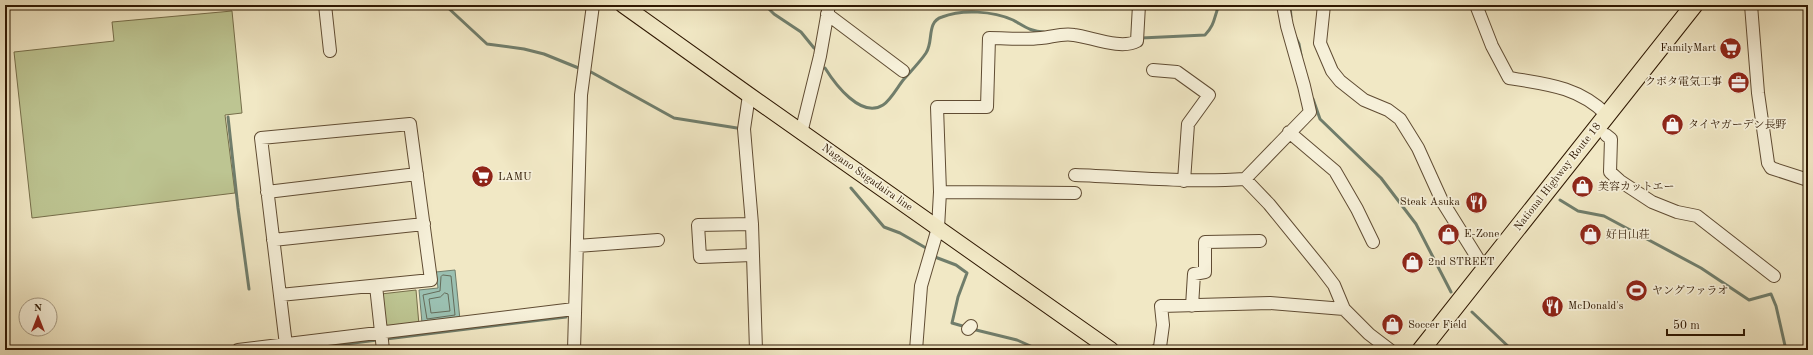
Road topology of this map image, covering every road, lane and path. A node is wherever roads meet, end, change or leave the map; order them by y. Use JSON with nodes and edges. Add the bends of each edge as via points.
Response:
{"nodes":[{"id":1,"x":325,"y":5,"type":"edge"},
{"id":2,"x":593,"y":5,"type":"edge"},
{"id":3,"x":623,"y":5,"type":"edge"},
{"id":4,"x":1138,"y":5,"type":"edge"},
{"id":5,"x":1283,"y":5,"type":"edge"},
{"id":6,"x":1324,"y":5,"type":"edge"},
{"id":7,"x":1476,"y":5,"type":"edge"},
{"id":8,"x":1694,"y":5,"type":"edge"},
{"id":9,"x":1751,"y":5,"type":"edge"},
{"id":10,"x":828,"y":10,"type":"edge"},
{"id":11,"x":330,"y":51,"type":"dead end"},
{"id":12,"x":903,"y":70,"type":"dead end"},
{"id":13,"x":1152,"y":70,"type":"dead end"},
{"id":14,"x":749,"y":95,"type":"junction"},
{"id":15,"x":1607,"y":115,"type":"junction"},
{"id":16,"x":1289,"y":132,"type":"junction"},
{"id":17,"x":801,"y":133,"type":"junction"},
{"id":18,"x":1606,"y":135,"type":"dead end"},
{"id":19,"x":417,"y":174,"type":"junction"},
{"id":20,"x":1075,"y":175,"type":"dead end"},
{"id":21,"x":1184,"y":180,"type":"junction"},
{"id":22,"x":1245,"y":180,"type":"junction"},
{"id":23,"x":1808,"y":180,"type":"edge"},
{"id":24,"x":267,"y":192,"type":"junction"},
{"id":25,"x":940,"y":192,"type":"junction"},
{"id":26,"x":1075,"y":194,"type":"dead end"},
{"id":27,"x":424,"y":224,"type":"junction"},
{"id":28,"x":752,"y":224,"type":"junction"},
{"id":29,"x":938,"y":228,"type":"junction"},
{"id":30,"x":273,"y":240,"type":"junction"},
{"id":31,"x":658,"y":240,"type":"dead end"},
{"id":32,"x":1260,"y":241,"type":"dead end"},
{"id":33,"x":1373,"y":242,"type":"dead end"},
{"id":34,"x":577,"y":246,"type":"junction"},
{"id":35,"x":752,"y":254,"type":"junction"},
{"id":36,"x":1484,"y":270,"type":"junction"},
{"id":37,"x":1774,"y":276,"type":"dead end"},
{"id":38,"x":376,"y":286,"type":"junction"},
{"id":39,"x":280,"y":295,"type":"junction"},
{"id":40,"x":1192,"y":306,"type":"junction"},
{"id":41,"x":574,"y":309,"type":"junction"},
{"id":42,"x":1344,"y":309,"type":"junction"},
{"id":43,"x":381,"y":334,"type":"junction"},
{"id":44,"x":286,"y":345,"type":"junction"},
{"id":45,"x":1098,"y":346,"type":"edge"},
{"id":46,"x":252,"y":349,"type":"edge"},
{"id":47,"x":238,"y":350,"type":"edge"},
{"id":48,"x":383,"y":350,"type":"edge"},
{"id":49,"x":574,"y":350,"type":"edge"},
{"id":50,"x":756,"y":350,"type":"edge"},
{"id":51,"x":916,"y":350,"type":"edge"},
{"id":52,"x":1111,"y":350,"type":"edge"},
{"id":53,"x":1157,"y":350,"type":"edge"},
{"id":54,"x":1390,"y":350,"type":"edge"},
{"id":55,"x":1421,"y":350,"type":"edge"}],
"edges":[{"from":1,"to":11,"type":"street"},
{"from":2,"to":34,"type":"street","via":[[581,95]]},
{"from":3,"to":14,"type":"main road","name":"Nagano Sugadaira line"},
{"from":4,"to":25,"type":"street","via":[[1137,41],[1132,44],[1060,34],[1040,38],[989,38],[987,107],[937,107]]},
{"from":5,"to":16,"type":"street","via":[[1310,112]]},
{"from":6,"to":36,"type":"street","via":[[1320,43],[1332,71],[1340,81],[1364,100],[1388,110],[1400,119],[1418,148],[1442,201]]},
{"from":7,"to":15,"type":"street","via":[[1492,46],[1509,78],[1555,85],[1577,93],[1596,104]]},
{"from":8,"to":15,"type":"highway","name":"National Highway Route 18"},
{"from":9,"to":23,"type":"street","via":[[1758,93],[1768,163],[1771,168]]},
{"from":10,"to":12,"type":"street"},
{"from":10,"to":17,"type":"street"},
{"from":13,"to":21,"type":"street","via":[[1177,72],[1209,95],[1188,124]]},
{"from":14,"to":17,"type":"main road","name":"Nagano Sugadaira line"},
{"from":14,"to":28,"type":"street","via":[[744,129]]},
{"from":15,"to":36,"type":"highway","name":"National Highway Route 18"},
{"from":16,"to":22,"type":"street"},
{"from":16,"to":33,"type":"street","via":[[1335,171]]},
{"from":17,"to":29,"type":"main road","name":"Nagano Sugadaira line"},
{"from":18,"to":37,"type":"street","via":[[1611,139],[1610,172],[1620,181],[1652,202],[1677,212],[1697,216]]},
{"from":19,"to":24,"type":"street"},
{"from":19,"to":24,"type":"street","via":[[410,124],[261,138]]},
{"from":19,"to":27,"type":"street"},
{"from":20,"to":21,"type":"street"},
{"from":21,"to":22,"type":"street"},
{"from":22,"to":42,"type":"street","via":[[1269,204],[1321,268],[1334,285]]},
{"from":24,"to":30,"type":"street"},
{"from":25,"to":26,"type":"street"},
{"from":25,"to":29,"type":"street"},
{"from":27,"to":30,"type":"street"},
{"from":27,"to":38,"type":"street","via":[[432,280]]},
{"from":28,"to":35,"type":"street"},
{"from":28,"to":35,"type":"street","via":[[698,225],[700,257]]},
{"from":29,"to":45,"type":"main road","name":"Nagano Sugadaira line"},
{"from":29,"to":51,"type":"street","via":[[921,286]]},
{"from":30,"to":39,"type":"street"},
{"from":31,"to":34,"type":"street"},
{"from":32,"to":40,"type":"street","via":[[1205,242],[1205,272],[1194,274]]},
{"from":34,"to":41,"type":"street"},
{"from":35,"to":50,"type":"street"},
{"from":36,"to":55,"type":"highway","name":"National Highway Route 18"},
{"from":38,"to":39,"type":"street"},
{"from":38,"to":43,"type":"street"},
{"from":39,"to":44,"type":"street"},
{"from":40,"to":42,"type":"street","via":[[1270,303]]},
{"from":40,"to":53,"type":"street","via":[[1161,306],[1163,326],[1160,347]]},
{"from":41,"to":43,"type":"street"},
{"from":41,"to":49,"type":"street"},
{"from":42,"to":54,"type":"street","via":[[1369,334]]},
{"from":43,"to":44,"type":"street"},
{"from":43,"to":48,"type":"street"},
{"from":44,"to":46,"type":"street"},
{"from":45,"to":52,"type":"main road","name":"Nagano Sugadaira line"},
{"from":46,"to":47,"type":"street"}]}
